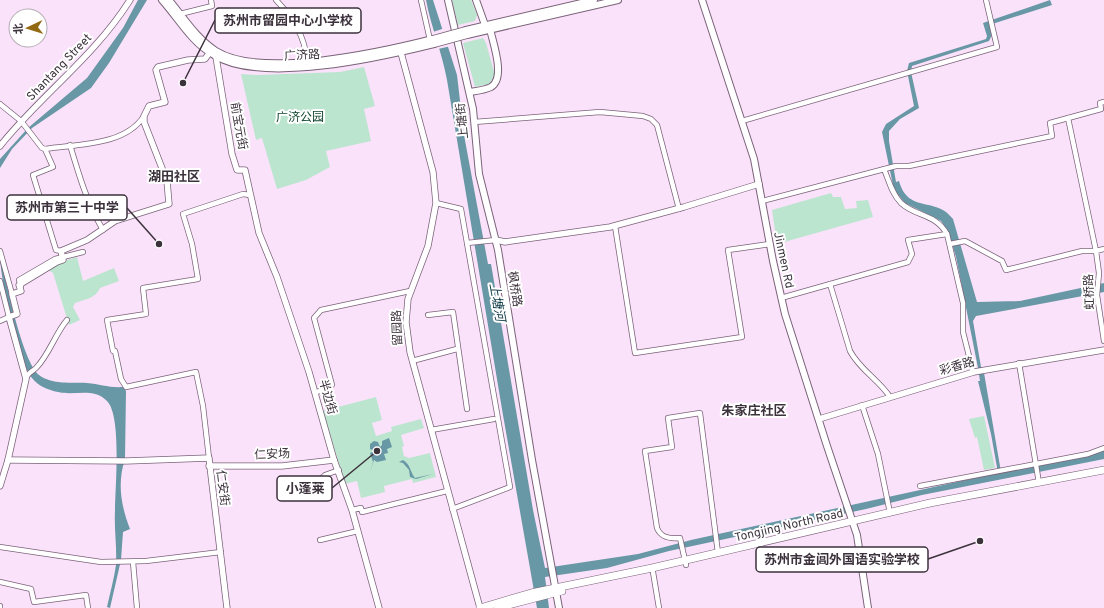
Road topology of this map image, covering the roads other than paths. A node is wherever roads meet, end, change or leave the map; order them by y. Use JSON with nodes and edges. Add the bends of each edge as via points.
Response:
{"nodes":[{"id":1,"x":130,"y":0,"type":"edge"},
{"id":2,"x":162,"y":0,"type":"edge"},
{"id":3,"x":211,"y":0,"type":"edge"},
{"id":4,"x":276,"y":0,"type":"edge"},
{"id":5,"x":422,"y":0,"type":"edge"},
{"id":6,"x":448,"y":0,"type":"edge"},
{"id":7,"x":476,"y":0,"type":"edge"},
{"id":8,"x":594,"y":0,"type":"edge"},
{"id":9,"x":618,"y":0,"type":"edge"},
{"id":10,"x":702,"y":0,"type":"edge"},
{"id":11,"x":986,"y":0,"type":"edge"},
{"id":12,"x":170,"y":4,"type":"edge"},
{"id":13,"x":180,"y":14,"type":"junction"},
{"id":14,"x":488,"y":27,"type":"junction"},
{"id":15,"x":432,"y":41,"type":"junction"},
{"id":16,"x":400,"y":49,"type":"junction"},
{"id":17,"x":214,"y":52,"type":"junction"},
{"id":18,"x":307,"y":61,"type":"junction"},
{"id":19,"x":470,"y":92,"type":"junction"},
{"id":20,"x":1104,"y":102,"type":"edge"},
{"id":21,"x":0,"y":104,"type":"edge"},
{"id":22,"x":144,"y":116,"type":"junction"},
{"id":23,"x":1068,"y":118,"type":"junction"},
{"id":24,"x":21,"y":121,"type":"junction"},
{"id":25,"x":742,"y":121,"type":"junction"},
{"id":26,"x":474,"y":122,"type":"junction"},
{"id":27,"x":70,"y":145,"type":"junction"},
{"id":28,"x":0,"y":146,"type":"edge"},
{"id":29,"x":45,"y":149,"type":"junction"},
{"id":30,"x":884,"y":169,"type":"junction"},
{"id":31,"x":759,"y":184,"type":"junction"},
{"id":32,"x":250,"y":194,"type":"junction"},
{"id":33,"x":762,"y":201,"type":"junction"},
{"id":34,"x":436,"y":203,"type":"junction"},
{"id":35,"x":679,"y":208,"type":"junction"},
{"id":36,"x":615,"y":226,"type":"junction"},
{"id":37,"x":103,"y":230,"type":"junction"},
{"id":38,"x":947,"y":234,"type":"junction"},
{"id":39,"x":496,"y":240,"type":"junction"},
{"id":40,"x":469,"y":243,"type":"junction"},
{"id":41,"x":770,"y":244,"type":"junction"},
{"id":42,"x":950,"y":244,"type":"junction"},
{"id":43,"x":1104,"y":249,"type":"edge"},
{"id":44,"x":0,"y":251,"type":"edge"},
{"id":45,"x":61,"y":251,"type":"junction"},
{"id":46,"x":1096,"y":251,"type":"junction"},
{"id":47,"x":83,"y":252,"type":"dead end"},
{"id":48,"x":0,"y":281,"type":"edge"},
{"id":49,"x":830,"y":284,"type":"junction"},
{"id":50,"x":410,"y":291,"type":"junction"},
{"id":51,"x":13,"y":293,"type":"junction"},
{"id":52,"x":781,"y":298,"type":"junction"},
{"id":53,"x":428,"y":315,"type":"dead end"},
{"id":54,"x":11,"y":316,"type":"junction"},
{"id":55,"x":0,"y":319,"type":"edge"},
{"id":56,"x":67,"y":320,"type":"dead end"},
{"id":57,"x":1104,"y":341,"type":"edge"},
{"id":58,"x":457,"y":349,"type":"junction"},
{"id":59,"x":1104,"y":350,"type":"edge"},
{"id":60,"x":412,"y":361,"type":"junction"},
{"id":61,"x":1019,"y":363,"type":"junction"},
{"id":62,"x":973,"y":372,"type":"junction"},
{"id":63,"x":26,"y":377,"type":"junction"},
{"id":64,"x":315,"y":393,"type":"junction"},
{"id":65,"x":890,"y":397,"type":"junction"},
{"id":66,"x":862,"y":405,"type":"junction"},
{"id":67,"x":466,"y":409,"type":"dead end"},
{"id":68,"x":494,"y":419,"type":"dead end"},
{"id":69,"x":819,"y":419,"type":"junction"},
{"id":70,"x":431,"y":430,"type":"junction"},
{"id":71,"x":1104,"y":448,"type":"edge"},
{"id":72,"x":209,"y":458,"type":"junction"},
{"id":73,"x":8,"y":460,"type":"junction"},
{"id":74,"x":334,"y":460,"type":"junction"},
{"id":75,"x":1035,"y":464,"type":"junction"},
{"id":76,"x":209,"y":466,"type":"junction"},
{"id":77,"x":339,"y":470,"type":"junction"},
{"id":78,"x":1104,"y":470,"type":"edge"},
{"id":79,"x":1104,"y":475,"type":"edge"},
{"id":80,"x":1038,"y":483,"type":"junction"},
{"id":81,"x":306,"y":485,"type":"dead end"},
{"id":82,"x":0,"y":486,"type":"edge"},
{"id":83,"x":920,"y":486,"type":"dead end"},
{"id":84,"x":448,"y":491,"type":"junction"},
{"id":85,"x":452,"y":509,"type":"junction"},
{"id":86,"x":352,"y":510,"type":"junction"},
{"id":87,"x":890,"y":513,"type":"junction"},
{"id":88,"x":853,"y":523,"type":"junction"},
{"id":89,"x":358,"y":531,"type":"junction"},
{"id":90,"x":320,"y":540,"type":"dead end"},
{"id":91,"x":0,"y":547,"type":"edge"},
{"id":92,"x":221,"y":552,"type":"junction"},
{"id":93,"x":718,"y":553,"type":"junction"},
{"id":94,"x":133,"y":562,"type":"junction"},
{"id":95,"x":685,"y":562,"type":"junction"},
{"id":96,"x":653,"y":572,"type":"junction"},
{"id":97,"x":0,"y":582,"type":"edge"},
{"id":98,"x":556,"y":591,"type":"junction"},
{"id":99,"x":531,"y":596,"type":"junction"},
{"id":100,"x":88,"y":608,"type":"edge"},
{"id":101,"x":138,"y":608,"type":"edge"},
{"id":102,"x":227,"y":608,"type":"edge"},
{"id":103,"x":379,"y":608,"type":"edge"},
{"id":104,"x":480,"y":608,"type":"edge"},
{"id":105,"x":497,"y":608,"type":"edge"},
{"id":106,"x":559,"y":608,"type":"edge"},
{"id":107,"x":659,"y":608,"type":"edge"},
{"id":108,"x":864,"y":608,"type":"edge"},
{"id":109,"x":868,"y":608,"type":"edge"}],
"edges":[{"from":1,"to":24,"type":"street","name":"Shantang Street","via":[[103,37],[69,75]]},
{"from":2,"to":12,"type":"main road","name":"广济路"},
{"from":3,"to":13,"type":"street","via":[[212,6]]},
{"from":4,"to":18,"type":"street","via":[[291,16],[301,34]]},
{"from":5,"to":15,"type":"street"},
{"from":6,"to":19,"type":"main road","name":"上塘街"},
{"from":7,"to":14,"type":"main road"},
{"from":8,"to":14,"type":"main road"},
{"from":9,"to":14,"type":"main road"},
{"from":10,"to":25,"type":"main road","name":"Jinmen Rd"},
{"from":11,"to":25,"type":"street","via":[[997,47]]},
{"from":12,"to":13,"type":"main road","name":"广济路"},
{"from":12,"to":17,"type":"main road","name":"广济路","via":[[189,34]]},
{"from":13,"to":17,"type":"main road","name":"广济路"},
{"from":14,"to":15,"type":"main road","name":"广济路","bridge":true},
{"from":14,"to":19,"type":"main road","via":[[499,68],[498,78],[490,87]]},
{"from":15,"to":16,"type":"main road","name":"广济路"},
{"from":16,"to":17,"type":"main road","name":"广济路","via":[[324,65],[259,68],[236,65]]},
{"from":16,"to":18,"type":"main road","name":"广济路"},
{"from":16,"to":34,"type":"street","name":"留园路","via":[[433,172]]},
{"from":17,"to":18,"type":"main road","name":"广济路","via":[[250,63]]},
{"from":17,"to":22,"type":"street","via":[[205,59],[158,67],[156,70],[165,102],[148,106]]},
{"from":17,"to":32,"type":"street","name":"前宝元街","via":[[232,154],[237,170],[245,170]]},
{"from":19,"to":26,"type":"main road","name":"上塘街"},
{"from":20,"to":23,"type":"street","via":[[1100,103],[1101,109]]},
{"from":21,"to":24,"type":"street"},
{"from":22,"to":27,"type":"street","via":[[138,125],[119,136]]},
{"from":22,"to":37,"type":"street","via":[[144,122],[167,181],[169,204],[115,221]]},
{"from":23,"to":30,"type":"street","via":[[1050,123],[1052,136],[916,165]]},
{"from":23,"to":46,"type":"street","name":"虹桥路"},
{"from":24,"to":28,"type":"street","name":"Shantang Street"},
{"from":24,"to":29,"type":"street"},
{"from":25,"to":31,"type":"main road","name":"Jinmen Rd"},
{"from":26,"to":35,"type":"street","via":[[600,112],[643,116],[657,125]]},
{"from":26,"to":39,"type":"main road","name":"上塘街","via":[[479,174]]},
{"from":27,"to":29,"type":"street"},
{"from":27,"to":37,"type":"street","via":[[85,193]]},
{"from":29,"to":45,"type":"street","via":[[53,167],[32,176],[56,250]]},
{"from":30,"to":33,"type":"street"},
{"from":30,"to":38,"type":"street","via":[[893,192],[901,203],[941,224]]},
{"from":31,"to":33,"type":"main road","name":"Jinmen Rd"},
{"from":31,"to":35,"type":"street"},
{"from":32,"to":64,"type":"street","name":"半边街","via":[[259,233],[277,277]]},
{"from":32,"to":72,"type":"street","name":"仁安街","via":[[243,194],[183,214],[192,244],[198,279],[143,288],[146,314],[107,320],[113,351],[126,388],[196,372]]},
{"from":33,"to":41,"type":"main road","name":"Jinmen Rd"},
{"from":34,"to":40,"type":"street","via":[[461,209]]},
{"from":34,"to":50,"type":"street","name":"留园路","via":[[428,246]]},
{"from":35,"to":36,"type":"street"},
{"from":36,"to":39,"type":"street","via":[[505,242]]},
{"from":36,"to":41,"type":"street","via":[[635,353],[742,337],[728,250]]},
{"from":37,"to":45,"type":"street"},
{"from":38,"to":42,"type":"street"},
{"from":38,"to":49,"type":"street","via":[[908,240],[912,254],[908,262]]},
{"from":39,"to":40,"type":"street"},
{"from":39,"to":98,"type":"main road","name":"枫桥路"},
{"from":40,"to":85,"type":"street","via":[[510,487]]},
{"from":41,"to":52,"type":"main road","name":"Jinmen Rd"},
{"from":42,"to":46,"type":"street","via":[[965,241],[1002,260],[1006,270],[1082,251]]},
{"from":42,"to":62,"type":"street","via":[[963,303],[963,332]]},
{"from":43,"to":46,"type":"street"},
{"from":44,"to":51,"type":"street"},
{"from":45,"to":51,"type":"street","via":[[63,260],[19,285],[21,291]]},
{"from":46,"to":57,"type":"street","name":"虹桥路","via":[[1099,280],[1097,295]]},
{"from":47,"to":51,"type":"street","via":[[55,259],[19,280],[22,289]]},
{"from":48,"to":54,"type":"street"},
{"from":49,"to":52,"type":"street"},
{"from":49,"to":65,"type":"street","via":[[855,361]]},
{"from":50,"to":60,"type":"street","name":"留园路","via":[[406,322]]},
{"from":50,"to":64,"type":"street","via":[[321,310],[314,318],[332,385]]},
{"from":51,"to":54,"type":"street"},
{"from":52,"to":69,"type":"main road","name":"Jinmen Rd"},
{"from":53,"to":58,"type":"street","via":[[453,312]]},
{"from":54,"to":55,"type":"street"},
{"from":54,"to":63,"type":"street"},
{"from":56,"to":63,"type":"street","via":[[37,367]]},
{"from":58,"to":60,"type":"street"},
{"from":58,"to":67,"type":"street"},
{"from":59,"to":61,"type":"street","name":"彩香路"},
{"from":60,"to":70,"type":"street","name":"留园路"},
{"from":61,"to":62,"type":"street","name":"彩香路"},
{"from":61,"to":75,"type":"street"},
{"from":62,"to":65,"type":"street","name":"彩香路"},
{"from":63,"to":73,"type":"street"},
{"from":64,"to":74,"type":"street","name":"半边街"},
{"from":65,"to":66,"type":"street","name":"彩香路"},
{"from":66,"to":69,"type":"street","name":"彩香路"},
{"from":66,"to":87,"type":"street","via":[[878,454]]},
{"from":68,"to":70,"type":"street"},
{"from":69,"to":88,"type":"main road","name":"Jinmen Rd"},
{"from":70,"to":84,"type":"street","name":"留园路"},
{"from":71,"to":75,"type":"street","via":[[1088,454]]},
{"from":72,"to":73,"type":"street","via":[[126,461]]},
{"from":72,"to":76,"type":"street","name":"仁安街"},
{"from":73,"to":82,"type":"street"},
{"from":74,"to":76,"type":"street","name":"仁安场","via":[[282,466]]},
{"from":74,"to":77,"type":"street","name":"半边街"},
{"from":75,"to":80,"type":"street"},
{"from":75,"to":83,"type":"street"},
{"from":76,"to":92,"type":"street","name":"仁安街"},
{"from":77,"to":81,"type":"street"},
{"from":77,"to":86,"type":"street","name":"半边街"},
{"from":78,"to":80,"type":"main road","name":"Tongjing North Road"},
{"from":79,"to":88,"type":"main road","name":"Tongjing North Road"},
{"from":80,"to":87,"type":"main road","name":"Tongjing North Road"},
{"from":84,"to":85,"type":"street","name":"留园路"},
{"from":84,"to":86,"type":"street","via":[[362,512],[361,508]]},
{"from":85,"to":104,"type":"street","name":"留园路"},
{"from":86,"to":89,"type":"street","name":"半边街"},
{"from":87,"to":88,"type":"main road","name":"Tongjing North Road"},
{"from":88,"to":93,"type":"main road","name":"Tongjing North Road"},
{"from":88,"to":95,"type":"main road","name":"Tongjing North Road"},
{"from":88,"to":108,"type":"main road","name":"Jinmen Rd"},
{"from":88,"to":109,"type":"main road","name":"Jinmen Rd","via":[[860,545]]},
{"from":89,"to":90,"type":"street"},
{"from":89,"to":103,"type":"street","name":"半边街"},
{"from":91,"to":94,"type":"street","via":[[101,562]]},
{"from":92,"to":94,"type":"street"},
{"from":92,"to":102,"type":"street","name":"仁安街"},
{"from":93,"to":95,"type":"main road","name":"Tongjing North Road"},
{"from":93,"to":95,"type":"street","via":[[700,413],[668,418],[672,447],[645,451],[659,534],[680,538]]},
{"from":94,"to":101,"type":"street"},
{"from":95,"to":96,"type":"main road","name":"Tongjing North Road"},
{"from":95,"to":98,"type":"main road","name":"Tongjing North Road"},
{"from":96,"to":98,"type":"main road","name":"Tongjing North Road"},
{"from":96,"to":107,"type":"street"},
{"from":97,"to":100,"type":"street","via":[[31,589],[34,602],[86,595]]},
{"from":98,"to":99,"type":"main road","name":"Tongjing North Road"},
{"from":98,"to":106,"type":"main road","name":"枫桥路"},
{"from":99,"to":104,"type":"main road","name":"Tongjing North Road"},
{"from":99,"to":105,"type":"main road","name":"Tongjing North Road"}]}
